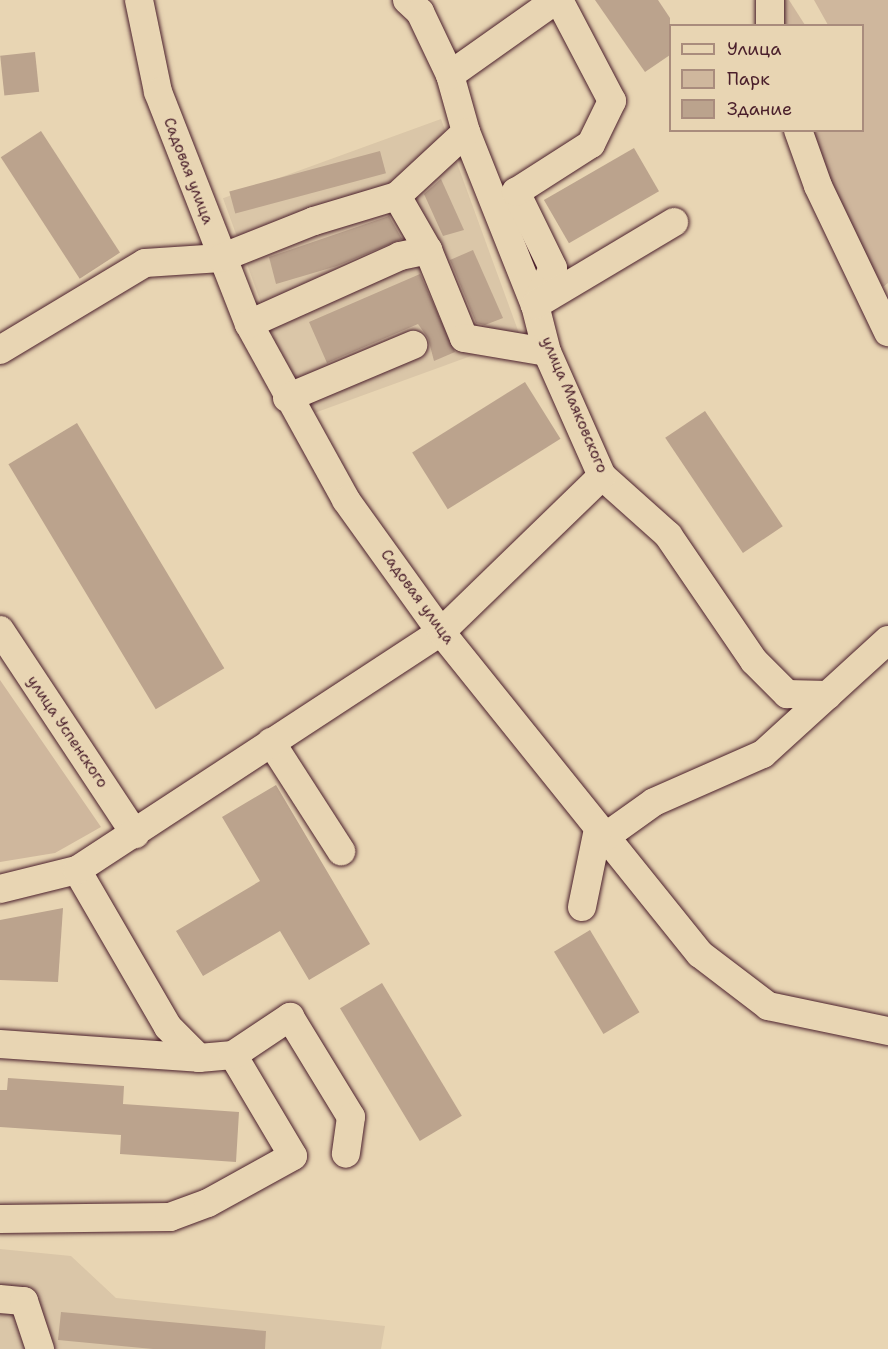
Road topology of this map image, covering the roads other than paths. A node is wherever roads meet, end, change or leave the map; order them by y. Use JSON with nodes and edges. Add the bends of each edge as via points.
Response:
{"nodes":[{"id":1,"x":139,"y":0,"type":"edge"},
{"id":2,"x":407,"y":0,"type":"edge"},
{"id":3,"x":557,"y":0,"type":"edge"},
{"id":4,"x":770,"y":0,"type":"edge"},
{"id":5,"x":770,"y":24,"type":"edge"},
{"id":6,"x":450,"y":75,"type":"junction"},
{"id":7,"x":466,"y":132,"type":"junction"},
{"id":8,"x":799,"y":132,"type":"edge"},
{"id":9,"x":397,"y":196,"type":"junction"},
{"id":10,"x":674,"y":222,"type":"dead end"},
{"id":11,"x":428,"y":250,"type":"junction"},
{"id":12,"x":221,"y":258,"type":"junction"},
{"id":13,"x":535,"y":305,"type":"junction"},
{"id":14,"x":249,"y":324,"type":"junction"},
{"id":15,"x":888,"y":332,"type":"edge"},
{"id":16,"x":412,"y":345,"type":"dead end"},
{"id":17,"x":0,"y":350,"type":"edge"},
{"id":18,"x":547,"y":352,"type":"junction"},
{"id":19,"x":287,"y":398,"type":"junction"},
{"id":20,"x":602,"y":476,"type":"junction"},
{"id":21,"x":0,"y":630,"type":"edge"},
{"id":22,"x":441,"y":632,"type":"junction"},
{"id":23,"x":888,"y":640,"type":"edge"},
{"id":24,"x":828,"y":695,"type":"junction"},
{"id":25,"x":271,"y":742,"type":"junction"},
{"id":26,"x":601,"y":833,"type":"junction"},
{"id":27,"x":135,"y":834,"type":"junction"},
{"id":28,"x":341,"y":852,"type":"dead end"},
{"id":29,"x":77,"y":870,"type":"junction"},
{"id":30,"x":0,"y":889,"type":"edge"},
{"id":31,"x":582,"y":907,"type":"dead end"},
{"id":32,"x":888,"y":1031,"type":"edge"},
{"id":33,"x":0,"y":1044,"type":"edge"},
{"id":34,"x":233,"y":1055,"type":"junction"},
{"id":35,"x":199,"y":1058,"type":"junction"},
{"id":36,"x":346,"y":1154,"type":"dead end"},
{"id":37,"x":0,"y":1219,"type":"edge"},
{"id":38,"x":0,"y":1299,"type":"edge"},
{"id":39,"x":40,"y":1349,"type":"edge"}],
"edges":[{"from":1,"to":12,"type":"street","name":"Садовая улица","via":[[158,92]]},
{"from":2,"to":6,"type":"street","name":"улица Маяковского","via":[[420,12]]},
{"from":3,"to":6,"type":"street"},
{"from":3,"to":13,"type":"street","via":[[612,101],[591,144],[516,192],[553,268]]},
{"from":4,"to":5,"type":"street"},
{"from":6,"to":7,"type":"street","name":"улица Маяковского"},
{"from":7,"to":9,"type":"street"},
{"from":7,"to":13,"type":"street","name":"улица Маяковского"},
{"from":8,"to":15,"type":"street","via":[[818,186]]},
{"from":9,"to":11,"type":"street"},
{"from":9,"to":12,"type":"street","via":[[314,220]]},
{"from":10,"to":13,"type":"street"},
{"from":11,"to":14,"type":"street","via":[[400,256]]},
{"from":11,"to":18,"type":"street","via":[[464,338]]},
{"from":12,"to":14,"type":"street","name":"Садовая улица"},
{"from":12,"to":17,"type":"street","via":[[145,263]]},
{"from":13,"to":18,"type":"street","name":"улица Маяковского"},
{"from":14,"to":19,"type":"street","name":"Садовая улица"},
{"from":16,"to":19,"type":"street"},
{"from":18,"to":20,"type":"street","name":"улица Маяковского"},
{"from":19,"to":22,"type":"street","name":"Садовая улица","via":[[346,500]]},
{"from":20,"to":22,"type":"street"},
{"from":20,"to":24,"type":"street","name":"улица Маяковского","via":[[668,535],[754,661],[787,694]]},
{"from":21,"to":27,"type":"street","name":"улица Успенского"},
{"from":22,"to":25,"type":"street"},
{"from":22,"to":26,"type":"street","name":"Садовая улица"},
{"from":23,"to":24,"type":"street"},
{"from":24,"to":26,"type":"street","via":[[764,754],[654,802]]},
{"from":25,"to":27,"type":"street"},
{"from":25,"to":28,"type":"street"},
{"from":26,"to":31,"type":"street"},
{"from":26,"to":32,"type":"street","name":"Садовая улица","via":[[700,954],[768,1006]]},
{"from":27,"to":29,"type":"street"},
{"from":29,"to":30,"type":"street"},
{"from":29,"to":35,"type":"street","via":[[168,1027]]},
{"from":33,"to":35,"type":"street"},
{"from":34,"to":35,"type":"street"},
{"from":34,"to":36,"type":"street","via":[[290,1017],[351,1117]]},
{"from":34,"to":37,"type":"street","via":[[293,1156],[208,1203],[170,1217]]},
{"from":38,"to":39,"type":"street","via":[[24,1301]]}]}
